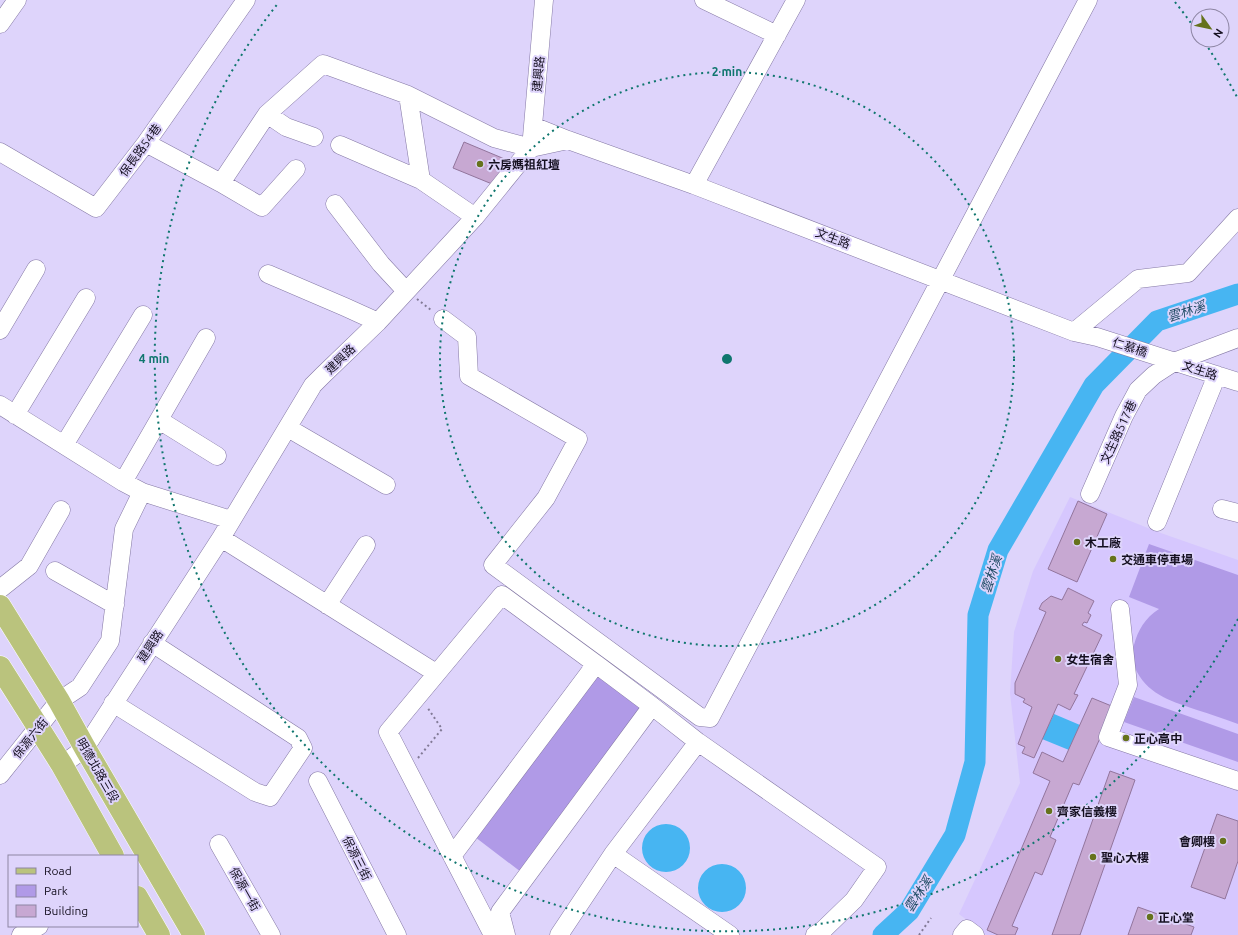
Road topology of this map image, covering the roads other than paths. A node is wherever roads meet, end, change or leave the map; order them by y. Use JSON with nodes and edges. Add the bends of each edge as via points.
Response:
{"nodes":[{"id":1,"x":17,"y":0,"type":"edge"},
{"id":2,"x":246,"y":0,"type":"edge"},
{"id":3,"x":544,"y":0,"type":"edge"},
{"id":4,"x":704,"y":0,"type":"edge"},
{"id":5,"x":796,"y":0,"type":"edge"},
{"id":6,"x":1088,"y":0,"type":"edge"},
{"id":7,"x":0,"y":24,"type":"edge"},
{"id":8,"x":777,"y":35,"type":"junction"},
{"id":9,"x":408,"y":96,"type":"junction"},
{"id":10,"x":267,"y":114,"type":"junction"},
{"id":11,"x":533,"y":126,"type":"junction"},
{"id":12,"x":314,"y":137,"type":"dead end"},
{"id":13,"x":568,"y":140,"type":"junction"},
{"id":14,"x":146,"y":143,"type":"junction"},
{"id":15,"x":340,"y":145,"type":"dead end"},
{"id":16,"x":531,"y":148,"type":"junction"},
{"id":17,"x":0,"y":152,"type":"edge"},
{"id":18,"x":296,"y":169,"type":"dead end"},
{"id":19,"x":421,"y":180,"type":"junction"},
{"id":20,"x":221,"y":183,"type":"junction"},
{"id":21,"x":694,"y":185,"type":"junction"},
{"id":22,"x":335,"y":204,"type":"dead end"},
{"id":23,"x":475,"y":217,"type":"junction"},
{"id":24,"x":1238,"y":218,"type":"edge"},
{"id":25,"x":36,"y":269,"type":"dead end"},
{"id":26,"x":268,"y":274,"type":"dead end"},
{"id":27,"x":941,"y":280,"type":"junction"},
{"id":28,"x":406,"y":291,"type":"junction"},
{"id":29,"x":86,"y":298,"type":"dead end"},
{"id":30,"x":143,"y":315,"type":"dead end"},
{"id":31,"x":444,"y":319,"type":"road end"},
{"id":32,"x":378,"y":322,"type":"junction"},
{"id":33,"x":0,"y":330,"type":"edge"},
{"id":34,"x":1074,"y":332,"type":"junction"},
{"id":35,"x":1098,"y":337,"type":"joint"},
{"id":36,"x":206,"y":338,"type":"dead end"},
{"id":37,"x":1238,"y":338,"type":"edge"},
{"id":38,"x":1168,"y":360,"type":"junction"},
{"id":39,"x":1217,"y":375,"type":"junction"},
{"id":40,"x":1238,"y":382,"type":"edge"},
{"id":41,"x":0,"y":405,"type":"edge"},
{"id":42,"x":15,"y":415,"type":"junction"},
{"id":43,"x":159,"y":420,"type":"junction"},
{"id":44,"x":288,"y":428,"type":"junction"},
{"id":45,"x":64,"y":445,"type":"junction"},
{"id":46,"x":217,"y":456,"type":"dead end"},
{"id":47,"x":123,"y":482,"type":"junction"},
{"id":48,"x":386,"y":485,"type":"dead end"},
{"id":49,"x":142,"y":492,"type":"junction"},
{"id":50,"x":1090,"y":494,"type":"dead end"},
{"id":51,"x":62,"y":510,"type":"dead end"},
{"id":52,"x":231,"y":520,"type":"junction"},
{"id":53,"x":1157,"y":522,"type":"dead end"},
{"id":54,"x":220,"y":538,"type":"junction"},
{"id":55,"x":366,"y":545,"type":"dead end"},
{"id":56,"x":55,"y":571,"type":"dead end"},
{"id":57,"x":0,"y":589,"type":"edge"},
{"id":58,"x":115,"y":605,"type":"junction"},
{"id":59,"x":326,"y":605,"type":"junction"},
{"id":60,"x":0,"y":606,"type":"edge"},
{"id":61,"x":1120,"y":609,"type":"dead end"},
{"id":62,"x":152,"y":644,"type":"junction"},
{"id":63,"x":596,"y":664,"type":"junction"},
{"id":64,"x":0,"y":667,"type":"edge"},
{"id":65,"x":436,"y":673,"type":"junction"},
{"id":66,"x":59,"y":701,"type":"junction"},
{"id":67,"x":113,"y":703,"type":"junction"},
{"id":68,"x":652,"y":706,"type":"junction"},
{"id":69,"x":38,"y":728,"type":"junction"},
{"id":70,"x":698,"y":742,"type":"junction"},
{"id":71,"x":85,"y":748,"type":"junction"},
{"id":72,"x":62,"y":765,"type":"junction"},
{"id":73,"x":2,"y":767,"type":"edge"},
{"id":74,"x":318,"y":781,"type":"dead end"},
{"id":75,"x":1238,"y":781,"type":"edge"},
{"id":76,"x":219,"y":844,"type":"dead end"},
{"id":77,"x":613,"y":854,"type":"junction"},
{"id":78,"x":112,"y":855,"type":"edge"},
{"id":79,"x":452,"y":856,"type":"junction"},
{"id":80,"x":138,"y":899,"type":"edge"},
{"id":81,"x":37,"y":927,"type":"edge"},
{"id":82,"x":719,"y":932,"type":"edge"},
{"id":83,"x":21,"y":935,"type":"edge"},
{"id":84,"x":160,"y":935,"type":"edge"},
{"id":85,"x":194,"y":935,"type":"edge"},
{"id":86,"x":271,"y":935,"type":"edge"},
{"id":87,"x":397,"y":935,"type":"edge"},
{"id":88,"x":493,"y":935,"type":"edge"},
{"id":89,"x":506,"y":935,"type":"edge"},
{"id":90,"x":559,"y":935,"type":"edge"},
{"id":91,"x":815,"y":935,"type":"edge"},
{"id":92,"x":962,"y":935,"type":"edge"},
{"id":93,"x":976,"y":935,"type":"edge"}],
"edges":[{"from":1,"to":7,"type":"street"},
{"from":2,"to":14,"type":"street","name":"保長路54巷"},
{"from":3,"to":11,"type":"street","name":"建興路"},
{"from":4,"to":8,"type":"street"},
{"from":5,"to":8,"type":"street"},
{"from":6,"to":27,"type":"street"},
{"from":8,"to":21,"type":"street"},
{"from":9,"to":10,"type":"street","via":[[323,64]]},
{"from":9,"to":16,"type":"street","via":[[494,138]]},
{"from":9,"to":19,"type":"street"},
{"from":10,"to":12,"type":"street","via":[[286,127]]},
{"from":10,"to":20,"type":"street"},
{"from":11,"to":13,"type":"street","name":"文生路"},
{"from":11,"to":16,"type":"street","name":"建興路"},
{"from":13,"to":16,"type":"street"},
{"from":13,"to":21,"type":"street","name":"文生路"},
{"from":14,"to":17,"type":"street","name":"保長路54巷","via":[[96,208]]},
{"from":14,"to":20,"type":"street"},
{"from":15,"to":19,"type":"street"},
{"from":16,"to":23,"type":"street","name":"建興路"},
{"from":18,"to":20,"type":"street","via":[[262,207]]},
{"from":19,"to":23,"type":"street"},
{"from":21,"to":27,"type":"street","name":"文生路"},
{"from":22,"to":28,"type":"street","via":[[381,264]]},
{"from":23,"to":28,"type":"street","name":"建興路"},
{"from":24,"to":34,"type":"street","via":[[1188,273],[1138,279]]},
{"from":25,"to":33,"type":"street"},
{"from":26,"to":32,"type":"street"},
{"from":27,"to":31,"type":"street","via":[[710,718],[700,717],[493,565],[546,498],[578,439],[469,376],[467,337]]},
{"from":27,"to":34,"type":"street","name":"文生路"},
{"from":28,"to":32,"type":"street","name":"建興路"},
{"from":29,"to":42,"type":"street"},
{"from":30,"to":45,"type":"street"},
{"from":32,"to":44,"type":"street","name":"建興路","via":[[313,385]]},
{"from":34,"to":35,"type":"street","name":"文生路"},
{"from":35,"to":38,"type":"street","name":"仁慕橋"},
{"from":36,"to":43,"type":"street"},
{"from":37,"to":38,"type":"street","name":"文生路517巷"},
{"from":38,"to":39,"type":"street","name":"文生路"},
{"from":38,"to":50,"type":"street","name":"文生路517巷","via":[[1138,390]]},
{"from":39,"to":40,"type":"street","name":"文生路"},
{"from":39,"to":53,"type":"street"},
{"from":41,"to":42,"type":"street"},
{"from":42,"to":45,"type":"street"},
{"from":43,"to":46,"type":"street"},
{"from":43,"to":47,"type":"street"},
{"from":44,"to":48,"type":"street"},
{"from":44,"to":52,"type":"street","name":"建興路"},
{"from":45,"to":47,"type":"street"},
{"from":47,"to":49,"type":"street"},
{"from":49,"to":52,"type":"street"},
{"from":49,"to":58,"type":"street","name":"保源六街","via":[[124,529]]},
{"from":51,"to":57,"type":"street","via":[[29,566]]},
{"from":52,"to":54,"type":"street","name":"建興路"},
{"from":54,"to":59,"type":"street"},
{"from":54,"to":62,"type":"street","name":"建興路"},
{"from":55,"to":59,"type":"street"},
{"from":56,"to":58,"type":"street"},
{"from":58,"to":66,"type":"street","name":"保源六街","via":[[110,640],[80,687]]},
{"from":59,"to":65,"type":"street"},
{"from":60,"to":66,"type":"main road","name":"明德北路三段"},
{"from":61,"to":75,"type":"street","via":[[1128,685],[1108,736]]},
{"from":62,"to":67,"type":"street","name":"建興路"},
{"from":62,"to":67,"type":"street","via":[[298,738],[303,748],[270,797],[256,792]]},
{"from":63,"to":65,"type":"street","via":[[502,595]]},
{"from":63,"to":68,"type":"street"},
{"from":63,"to":79,"type":"street"},
{"from":64,"to":69,"type":"main road"},
{"from":65,"to":79,"type":"street","via":[[388,732]]},
{"from":66,"to":69,"type":"street","name":"保源六街"},
{"from":66,"to":71,"type":"main road","name":"明德北路三段"},
{"from":67,"to":71,"type":"street","name":"建興路"},
{"from":68,"to":70,"type":"street"},
{"from":68,"to":89,"type":"street","via":[[500,912]]},
{"from":69,"to":72,"type":"main road"},
{"from":69,"to":73,"type":"street","name":"保源六街"},
{"from":70,"to":77,"type":"street"},
{"from":70,"to":91,"type":"street","via":[[877,867],[854,900]]},
{"from":71,"to":72,"type":"street","name":"建興路"},
{"from":71,"to":85,"type":"main road","name":"明德北路三段"},
{"from":72,"to":78,"type":"main road"},
{"from":74,"to":87,"type":"street","name":"保源三街"},
{"from":76,"to":86,"type":"street","name":"保源一街"},
{"from":77,"to":82,"type":"street"},
{"from":77,"to":90,"type":"street"},
{"from":79,"to":88,"type":"street"},
{"from":80,"to":84,"type":"main road"},
{"from":81,"to":83,"type":"street"},
{"from":92,"to":93,"type":"street","via":[[967,929]]}]}
